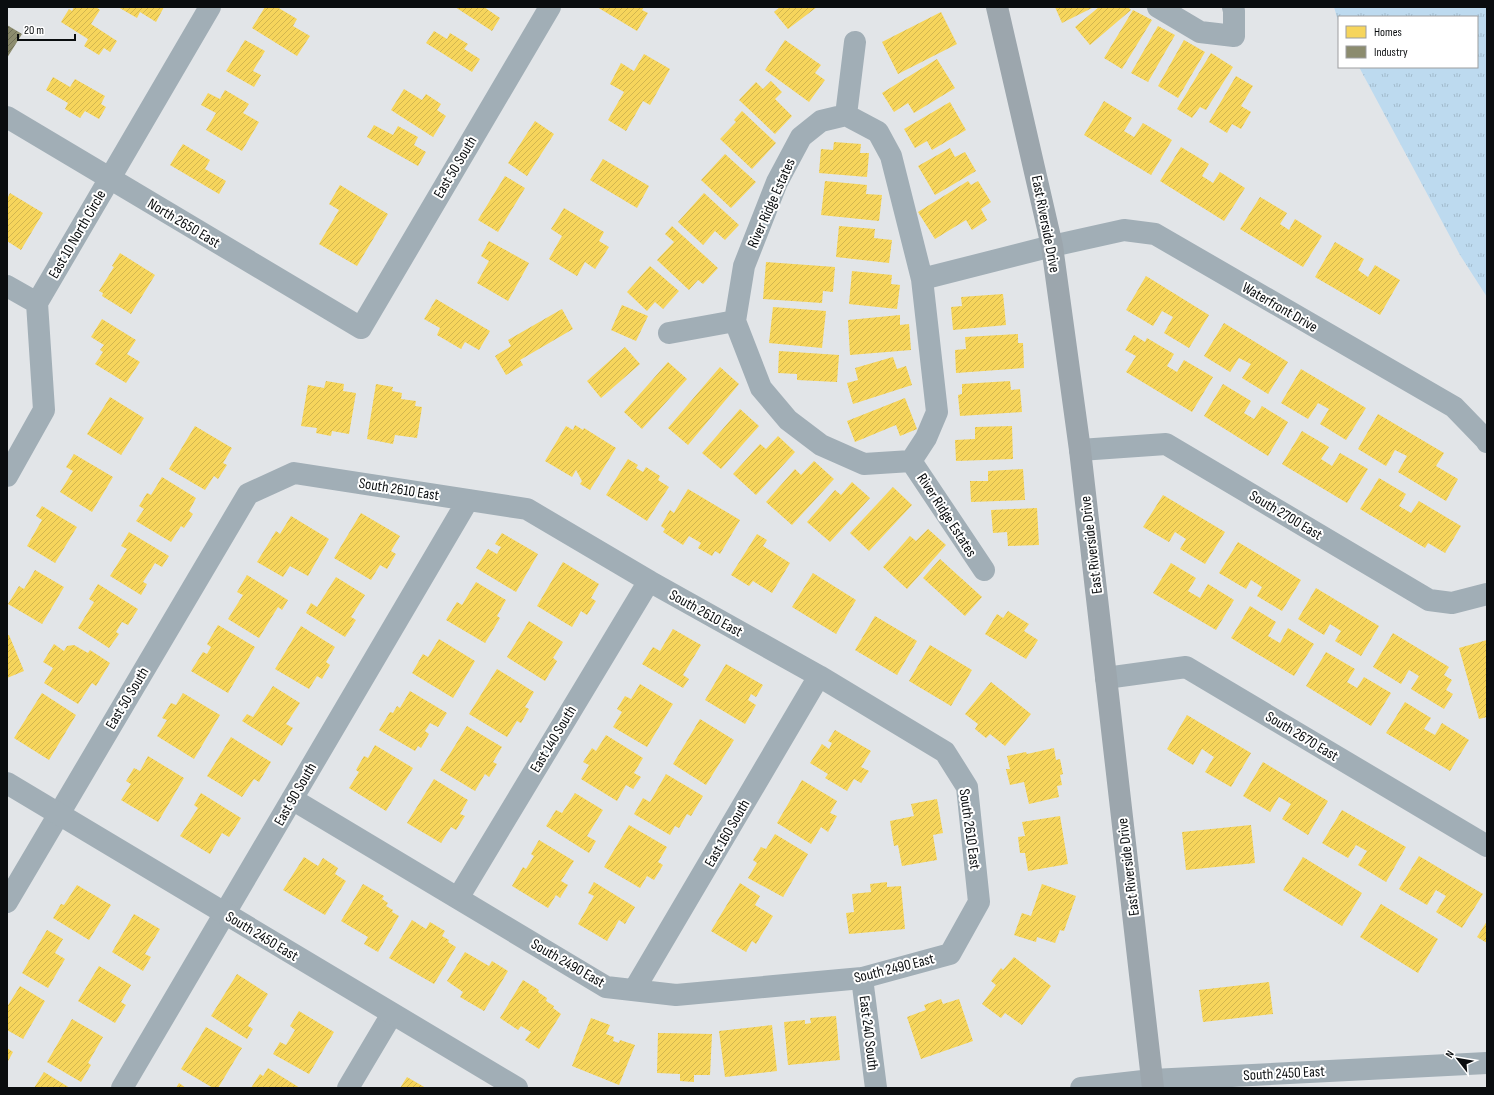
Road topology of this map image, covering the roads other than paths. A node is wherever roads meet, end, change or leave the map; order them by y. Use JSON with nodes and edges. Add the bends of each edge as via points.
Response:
{"nodes":[{"id":1,"x":210,"y":7,"type":"edge"},
{"id":2,"x":550,"y":7,"type":"edge"},
{"id":3,"x":997,"y":7,"type":"edge"},
{"id":4,"x":1158,"y":7,"type":"edge"},
{"id":5,"x":1233,"y":7,"type":"edge"},
{"id":6,"x":855,"y":42,"type":"dead end"},
{"id":7,"x":846,"y":115,"type":"junction"},
{"id":8,"x":7,"y":117,"type":"edge"},
{"id":9,"x":110,"y":178,"type":"junction"},
{"id":10,"x":1052,"y":246,"type":"junction"},
{"id":11,"x":922,"y":279,"type":"junction"},
{"id":12,"x":7,"y":286,"type":"edge"},
{"id":13,"x":37,"y":302,"type":"junction"},
{"id":14,"x":735,"y":321,"type":"junction"},
{"id":15,"x":361,"y":328,"type":"joint"},
{"id":16,"x":669,"y":333,"type":"dead end"},
{"id":17,"x":1487,"y":442,"type":"edge"},
{"id":18,"x":1080,"y":450,"type":"junction"},
{"id":19,"x":911,"y":460,"type":"junction"},
{"id":20,"x":7,"y":476,"type":"edge"},
{"id":21,"x":248,"y":494,"type":"joint"},
{"id":22,"x":468,"y":500,"type":"junction"},
{"id":23,"x":984,"y":570,"type":"dead end"},
{"id":24,"x":648,"y":581,"type":"junction"},
{"id":25,"x":1487,"y":594,"type":"edge"},
{"id":26,"x":819,"y":676,"type":"junction"},
{"id":27,"x":1106,"y":678,"type":"junction"},
{"id":28,"x":7,"y":783,"type":"edge"},
{"id":29,"x":292,"y":799,"type":"junction"},
{"id":30,"x":59,"y":814,"type":"junction"},
{"id":31,"x":1487,"y":846,"type":"edge"},
{"id":32,"x":458,"y":898,"type":"junction"},
{"id":33,"x":7,"y":902,"type":"edge"},
{"id":34,"x":225,"y":914,"type":"junction"},
{"id":35,"x":950,"y":954,"type":"joint"},
{"id":36,"x":862,"y":978,"type":"junction"},
{"id":37,"x":634,"y":990,"type":"junction"},
{"id":38,"x":392,"y":1014,"type":"junction"},
{"id":39,"x":1487,"y":1064,"type":"edge"},
{"id":40,"x":1153,"y":1084,"type":"edge"},
{"id":41,"x":122,"y":1088,"type":"edge"},
{"id":42,"x":348,"y":1088,"type":"edge"},
{"id":43,"x":518,"y":1088,"type":"edge"},
{"id":44,"x":876,"y":1088,"type":"edge"},
{"id":45,"x":1081,"y":1088,"type":"edge"}],
"edges":[{"from":1,"to":9,"type":"street","name":"East 10 North Circle"},
{"from":2,"to":15,"type":"street","name":"East 50 South"},
{"from":3,"to":10,"type":"main road","name":"East Riverside Drive"},
{"from":4,"to":5,"type":"street","via":[[1200,32],[1234,36]]},
{"from":6,"to":7,"type":"street"},
{"from":7,"to":11,"type":"street","name":"River Ridge Estates","via":[[878,132],[891,156]]},
{"from":7,"to":14,"type":"street","name":"River Ridge Estates","via":[[821,121],[801,137],[777,182],[744,266]]},
{"from":8,"to":9,"type":"street","name":"North 2650 East"},
{"from":9,"to":13,"type":"street","name":"East 10 North Circle"},
{"from":9,"to":15,"type":"street","name":"North 2650 East"},
{"from":10,"to":11,"type":"street"},
{"from":10,"to":17,"type":"street","name":"Waterfront Drive","via":[[1124,230],[1155,234],[1454,407]]},
{"from":10,"to":18,"type":"main road","name":"East Riverside Drive"},
{"from":11,"to":19,"type":"street","name":"River Ridge Estates","via":[[936,412],[926,438]]},
{"from":12,"to":13,"type":"street"},
{"from":13,"to":20,"type":"street","via":[[44,410]]},
{"from":14,"to":16,"type":"street"},
{"from":14,"to":19,"type":"street","name":"River Ridge Estates","via":[[761,388],[788,420],[821,445],[864,464]]},
{"from":18,"to":25,"type":"street","name":"South 2700 East","via":[[1166,444],[1429,600],[1452,603]]},
{"from":18,"to":27,"type":"main road","name":"East Riverside Drive"},
{"from":19,"to":23,"type":"street","name":"River Ridge Estates"},
{"from":21,"to":22,"type":"street","name":"South 2610 East","via":[[294,473]]},
{"from":21,"to":30,"type":"street","name":"East 50 South"},
{"from":22,"to":24,"type":"street","name":"South 2610 East","via":[[527,509]]},
{"from":22,"to":29,"type":"street","name":"East 90 South"},
{"from":24,"to":26,"type":"street","name":"South 2610 East"},
{"from":24,"to":32,"type":"street","name":"East 140 South"},
{"from":26,"to":35,"type":"street","name":"South 2610 East","via":[[945,752],[967,786],[979,902]]},
{"from":26,"to":37,"type":"street","name":"East 160 South"},
{"from":27,"to":31,"type":"street","name":"South 2670 East","via":[[1186,667]]},
{"from":27,"to":40,"type":"main road","name":"East Riverside Drive"},
{"from":28,"to":30,"type":"street","name":"South 2450 East"},
{"from":29,"to":32,"type":"street","name":"South 2490 East"},
{"from":29,"to":34,"type":"street","name":"East 90 South"},
{"from":30,"to":33,"type":"street","name":"East 50 South"},
{"from":30,"to":34,"type":"street","name":"South 2450 East"},
{"from":32,"to":37,"type":"street","name":"South 2490 East","via":[[606,987]]},
{"from":34,"to":38,"type":"street","name":"South 2450 East"},
{"from":34,"to":41,"type":"street","name":"East 90 South"},
{"from":35,"to":36,"type":"street","name":"South 2490 East"},
{"from":36,"to":37,"type":"street","name":"South 2490 East","via":[[676,995]]},
{"from":36,"to":44,"type":"street","name":"East 240 South"},
{"from":38,"to":42,"type":"street"},
{"from":38,"to":43,"type":"street","name":"South 2450 East"},
{"from":39,"to":40,"type":"street","name":"South 2450 East"},
{"from":40,"to":45,"type":"street","name":"South 2450 East"}]}
